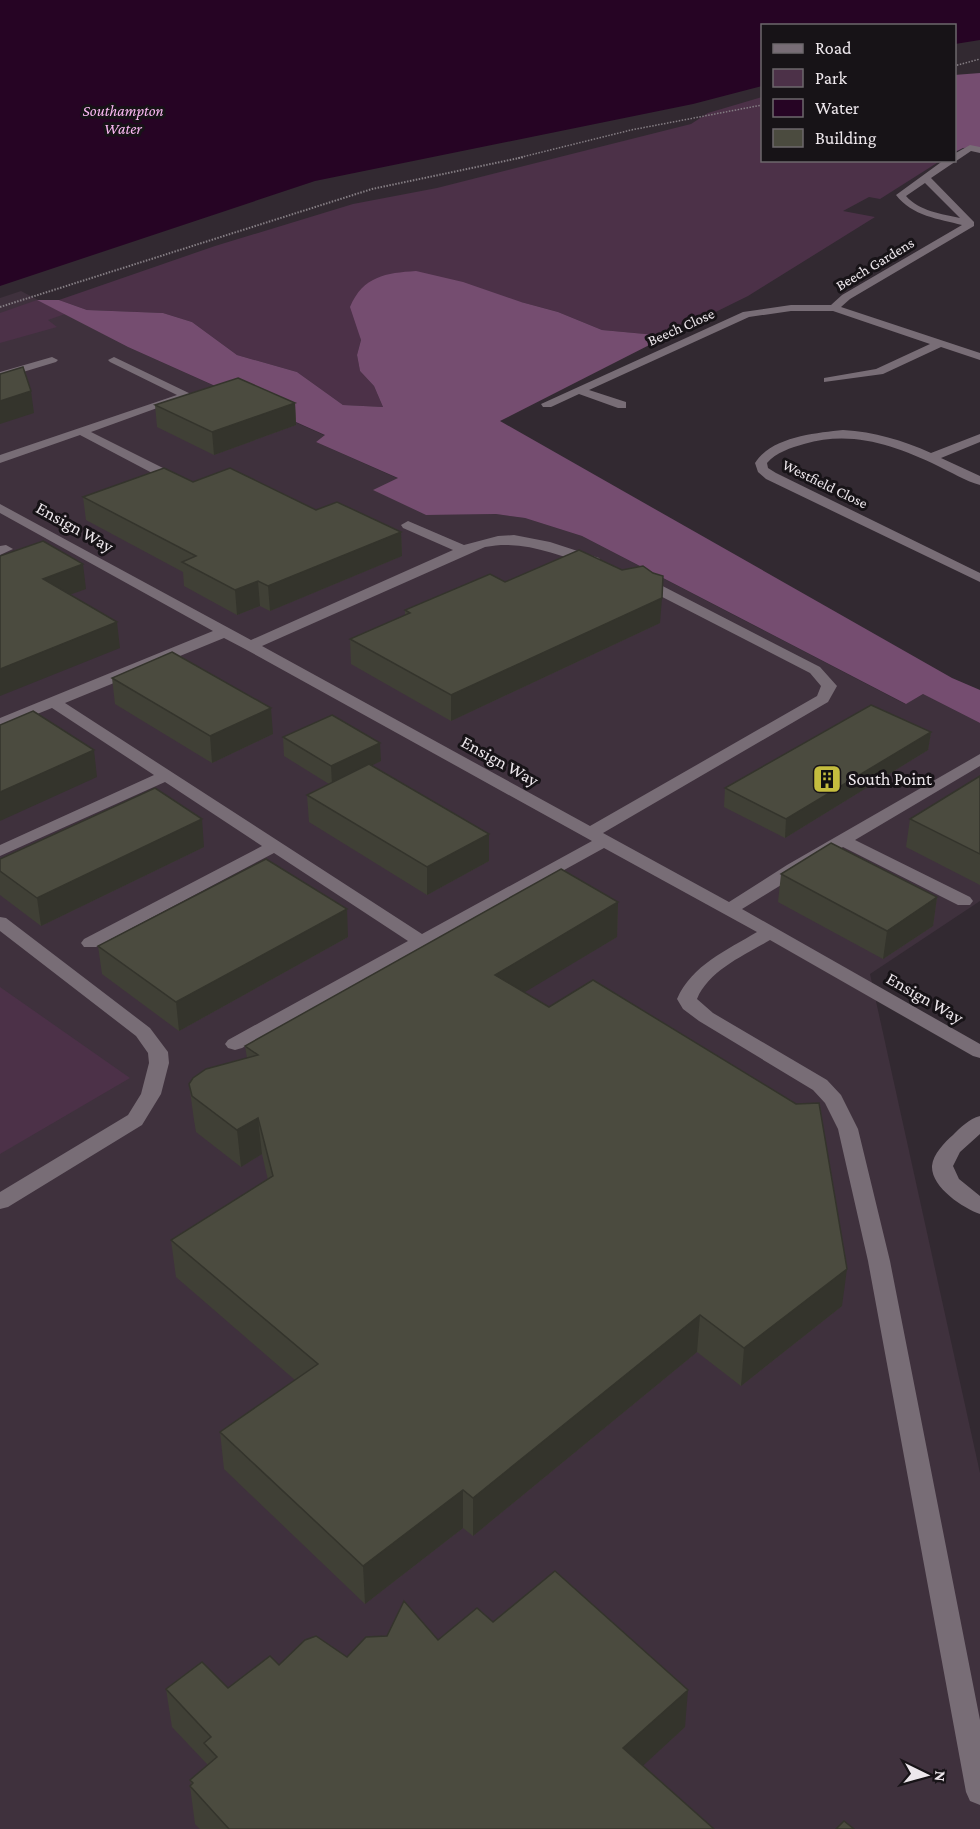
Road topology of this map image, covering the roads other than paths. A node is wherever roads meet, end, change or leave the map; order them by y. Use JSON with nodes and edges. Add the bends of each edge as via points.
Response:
{"nodes":[{"id":1,"x":975,"y":147,"type":"edge"},
{"id":2,"x":956,"y":157,"type":"edge"},
{"id":3,"x":956,"y":158,"type":"edge"},
{"id":4,"x":980,"y":159,"type":"edge"},
{"id":5,"x":949,"y":162,"type":"edge"},
{"id":6,"x":925,"y":178,"type":"junction"},
{"id":7,"x":976,"y":225,"type":"edge"},
{"id":8,"x":834,"y":308,"type":"junction"},
{"id":9,"x":939,"y":344,"type":"junction"},
{"id":10,"x":980,"y":357,"type":"edge"},
{"id":11,"x":52,"y":360,"type":"dead end"},
{"id":12,"x":114,"y":360,"type":"dead end"},
{"id":13,"x":0,"y":376,"type":"edge"},
{"id":14,"x":828,"y":380,"type":"dead end"},
{"id":15,"x":578,"y":390,"type":"junction"},
{"id":16,"x":547,"y":404,"type":"dead end"},
{"id":17,"x":622,"y":405,"type":"dead end"},
{"id":18,"x":81,"y":431,"type":"junction"},
{"id":19,"x":980,"y":438,"type":"edge"},
{"id":20,"x":932,"y":457,"type":"junction"},
{"id":21,"x":0,"y":459,"type":"edge"},
{"id":22,"x":980,"y":481,"type":"edge"},
{"id":23,"x":185,"y":484,"type":"edge"},
{"id":24,"x":0,"y":508,"type":"edge"},
{"id":25,"x":408,"y":525,"type":"dead end"},
{"id":26,"x":464,"y":550,"type":"junction"},
{"id":27,"x":612,"y":567,"type":"edge"},
{"id":28,"x":631,"y":576,"type":"edge"},
{"id":29,"x":980,"y":578,"type":"edge"},
{"id":30,"x":225,"y":632,"type":"junction"},
{"id":31,"x":250,"y":646,"type":"junction"},
{"id":32,"x":54,"y":703,"type":"junction"},
{"id":33,"x":0,"y":724,"type":"edge"},
{"id":34,"x":980,"y":759,"type":"edge"},
{"id":35,"x":166,"y":776,"type":"junction"},
{"id":36,"x":597,"y":837,"type":"junction"},
{"id":37,"x":843,"y":840,"type":"junction"},
{"id":38,"x":275,"y":846,"type":"junction"},
{"id":39,"x":0,"y":851,"type":"edge"},
{"id":40,"x":964,"y":901,"type":"dead end"},
{"id":41,"x":729,"y":910,"type":"junction"},
{"id":42,"x":4,"y":929,"type":"edge"},
{"id":43,"x":770,"y":932,"type":"junction"},
{"id":44,"x":422,"y":941,"type":"junction"},
{"id":45,"x":90,"y":943,"type":"dead end"},
{"id":46,"x":235,"y":1044,"type":"dead end"},
{"id":47,"x":980,"y":1052,"type":"edge"},
{"id":48,"x":980,"y":1123,"type":"edge"},
{"id":49,"x":0,"y":1202,"type":"edge"},
{"id":50,"x":980,"y":1206,"type":"edge"},
{"id":51,"x":980,"y":1792,"type":"edge"}],
"edges":[{"from":1,"to":2,"type":"street"},
{"from":3,"to":4,"type":"street"},
{"from":5,"to":6,"type":"street"},
{"from":6,"to":7,"type":"street"},
{"from":6,"to":7,"type":"street","via":[[901,195],[905,203]]},
{"from":7,"to":8,"type":"street","name":"Beech Gardens","via":[[846,297]]},
{"from":8,"to":9,"type":"street","name":"Beech Gardens"},
{"from":8,"to":15,"type":"street","name":"Beech Close","via":[[747,314]]},
{"from":9,"to":10,"type":"street","name":"Beech Gardens"},
{"from":9,"to":14,"type":"street","via":[[879,372]]},
{"from":11,"to":13,"type":"street"},
{"from":12,"to":18,"type":"street","via":[[187,395]]},
{"from":15,"to":16,"type":"street","name":"Beech Close"},
{"from":15,"to":17,"type":"street"},
{"from":18,"to":21,"type":"street"},
{"from":18,"to":23,"type":"street"},
{"from":19,"to":20,"type":"street"},
{"from":20,"to":22,"type":"street","name":"Westfield Close"},
{"from":20,"to":29,"type":"street","name":"Westfield Close","via":[[879,436],[844,432],[798,442],[765,456],[761,463],[771,476]]},
{"from":24,"to":30,"type":"street","name":"Ensign Way"},
{"from":25,"to":26,"type":"street"},
{"from":26,"to":27,"type":"street","via":[[480,542],[519,538]]},
{"from":26,"to":31,"type":"street"},
{"from":28,"to":36,"type":"street","via":[[815,670],[829,686],[823,699]]},
{"from":30,"to":31,"type":"street","name":"Ensign Way"},
{"from":30,"to":32,"type":"street"},
{"from":31,"to":36,"type":"street","name":"Ensign Way"},
{"from":32,"to":33,"type":"street"},
{"from":32,"to":35,"type":"street"},
{"from":34,"to":37,"type":"street"},
{"from":35,"to":38,"type":"street"},
{"from":35,"to":39,"type":"street"},
{"from":36,"to":41,"type":"street","name":"Ensign Way"},
{"from":36,"to":44,"type":"street"},
{"from":37,"to":40,"type":"street"},
{"from":37,"to":41,"type":"street"},
{"from":38,"to":44,"type":"street"},
{"from":38,"to":45,"type":"street"},
{"from":41,"to":43,"type":"street","name":"Ensign Way"},
{"from":42,"to":49,"type":"street","via":[[144,1032],[158,1052],[159,1063],[151,1094],[135,1120]]},
{"from":43,"to":47,"type":"street","name":"Ensign Way"},
{"from":43,"to":51,"type":"street","via":[[701,977],[687,999],[706,1017],[820,1085],[834,1100],[848,1129],[886,1293]]},
{"from":44,"to":46,"type":"street"},
{"from":48,"to":50,"type":"street","via":[[959,1139],[947,1155],[943,1170],[946,1182]]}]}
